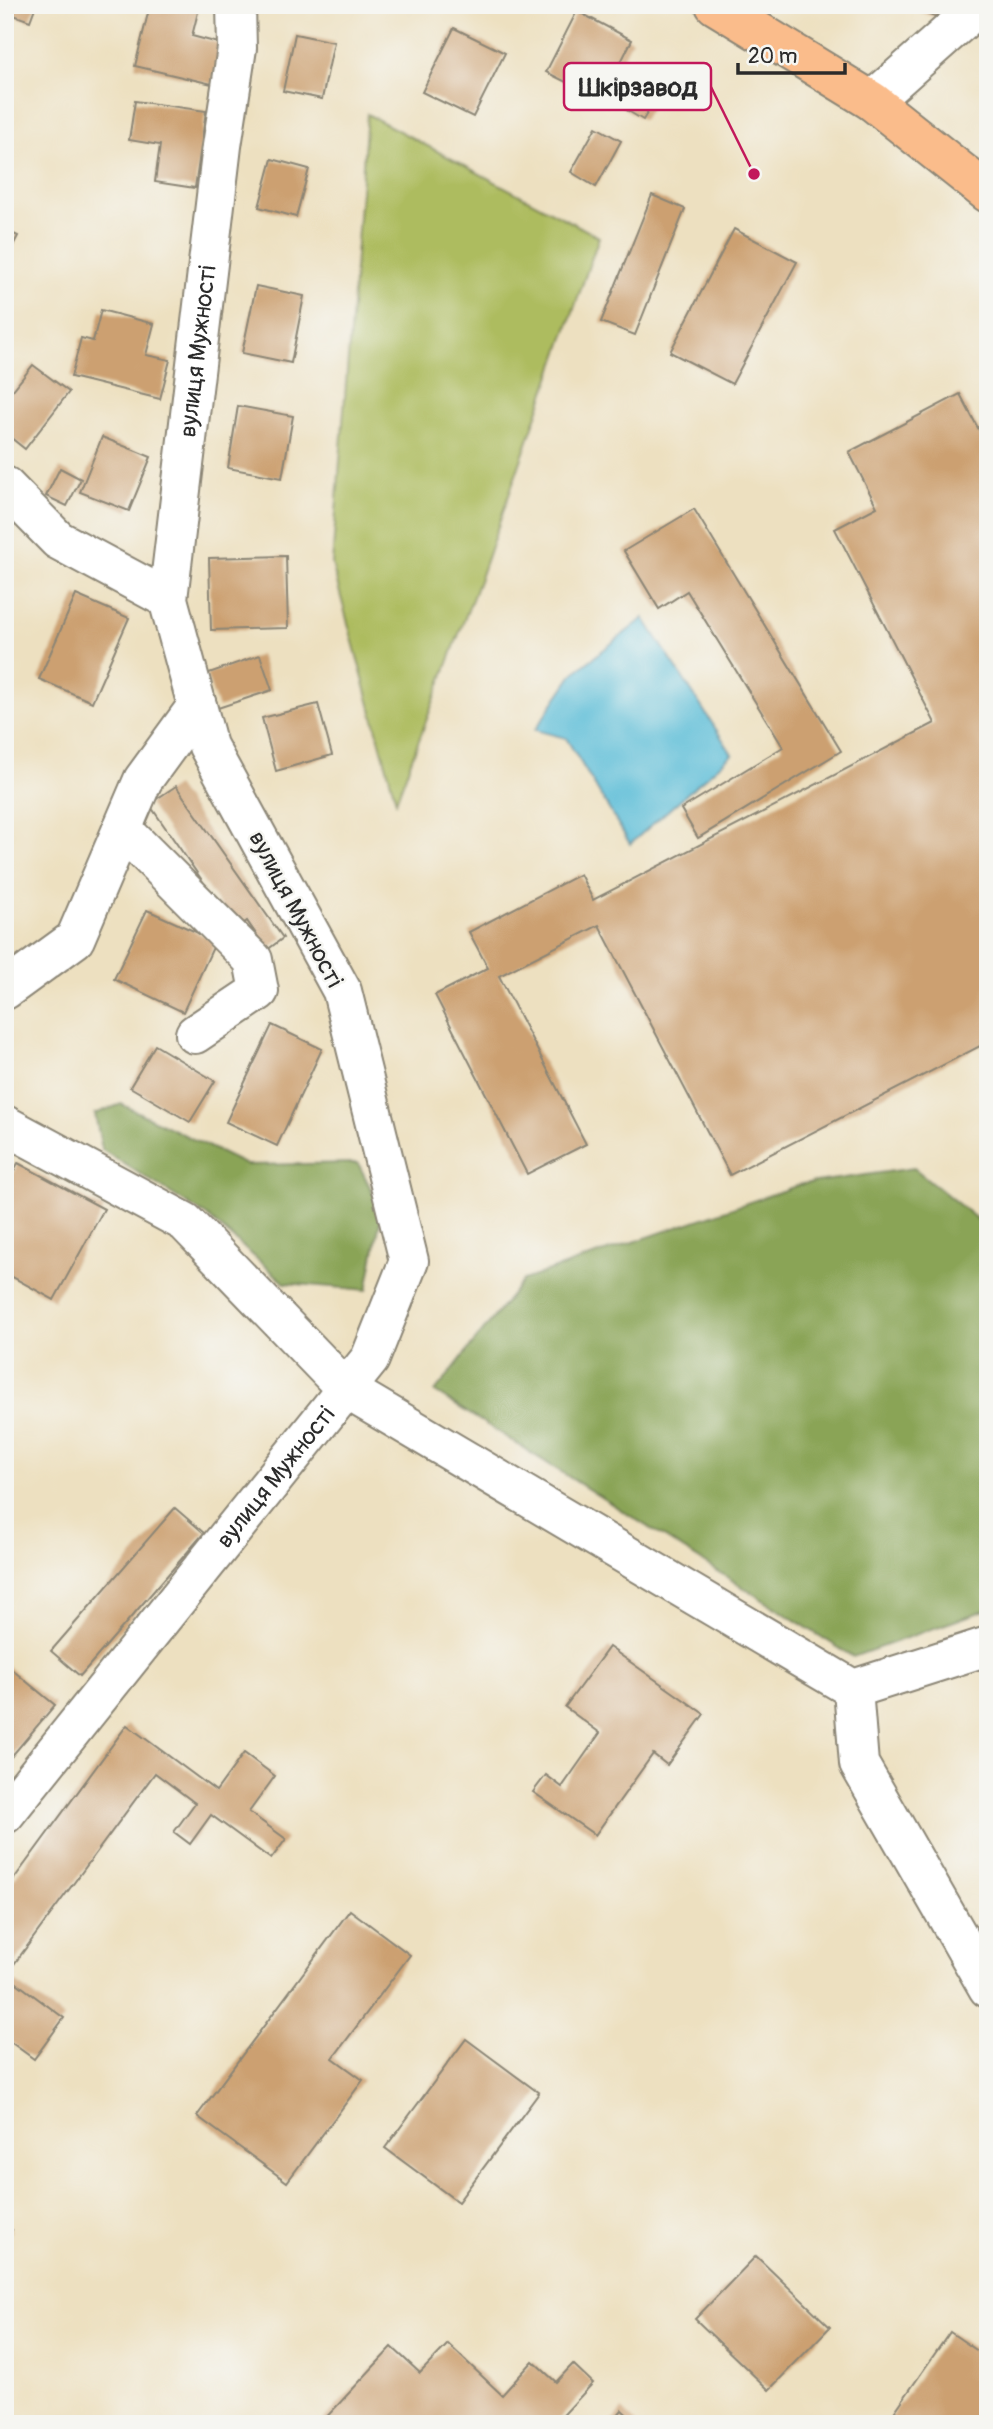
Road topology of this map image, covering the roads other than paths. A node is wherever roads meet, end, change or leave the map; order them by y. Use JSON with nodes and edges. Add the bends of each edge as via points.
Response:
{"nodes":[{"id":1,"x":236,"y":5,"type":"edge"},
{"id":2,"x":715,"y":5,"type":"edge"},
{"id":3,"x":980,"y":5,"type":"edge"},
{"id":4,"x":872,"y":101,"type":"junction"},
{"id":5,"x":988,"y":193,"type":"edge"},
{"id":6,"x":5,"y":486,"type":"edge"},
{"id":7,"x":168,"y":599,"type":"junction"},
{"id":8,"x":197,"y":706,"type":"junction"},
{"id":9,"x":122,"y":829,"type":"junction"},
{"id":10,"x":5,"y":990,"type":"edge"},
{"id":11,"x":195,"y":1034,"type":"dead end"},
{"id":12,"x":5,"y":1125,"type":"edge"},
{"id":13,"x":346,"y":1390,"type":"junction"},
{"id":14,"x":988,"y":1646,"type":"edge"},
{"id":15,"x":853,"y":1689,"type":"junction"},
{"id":16,"x":5,"y":1814,"type":"edge"},
{"id":17,"x":988,"y":1988,"type":"edge"}],
"edges":[{"from":1,"to":7,"type":"street","name":"вулиця Мужності","via":[[237,48]]},
{"from":2,"to":4,"type":"main road"},
{"from":3,"to":4,"type":"street"},
{"from":4,"to":5,"type":"main road"},
{"from":6,"to":7,"type":"street","via":[[58,540]]},
{"from":7,"to":8,"type":"street","name":"вулиця Мужності"},
{"from":8,"to":9,"type":"street","via":[[144,780]]},
{"from":8,"to":13,"type":"street","name":"вулиця Мужності","via":[[208,746],[342,991],[409,1261],[370,1359]]},
{"from":9,"to":10,"type":"street","via":[[75,939]]},
{"from":9,"to":11,"type":"street","via":[[253,960],[259,991]]},
{"from":12,"to":13,"type":"street","via":[[185,1222]]},
{"from":13,"to":15,"type":"street"},
{"from":13,"to":16,"type":"street","name":"вулиця Мужності"},
{"from":14,"to":15,"type":"street"},
{"from":15,"to":17,"type":"street","via":[[859,1764]]}]}
